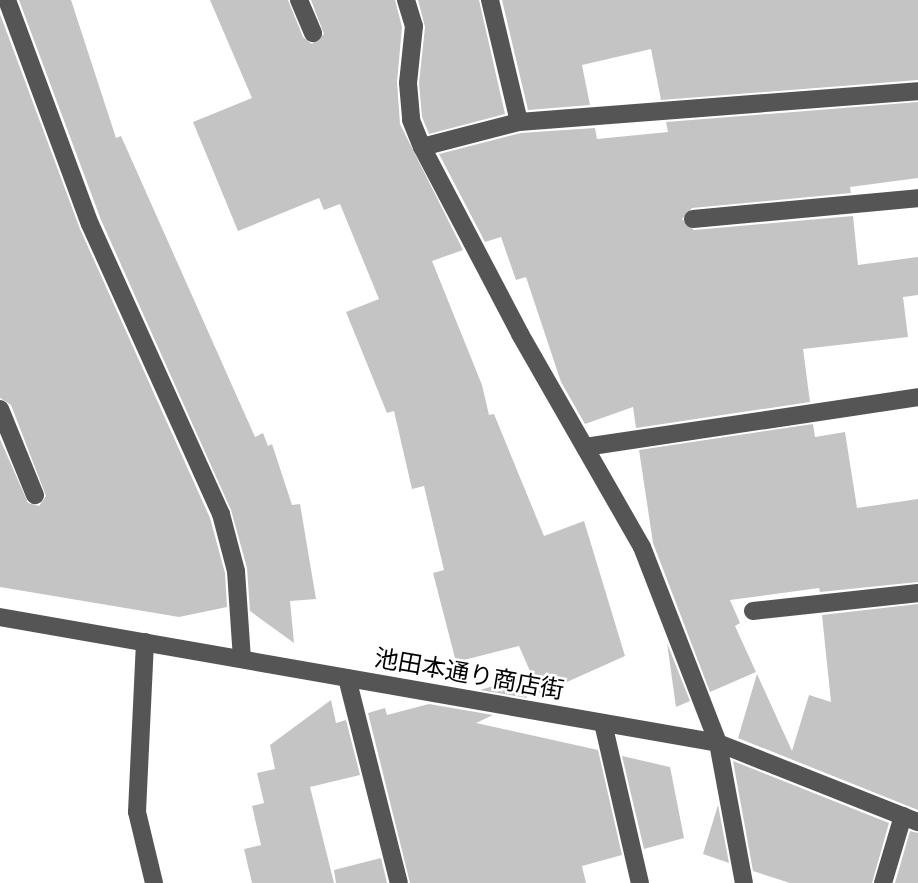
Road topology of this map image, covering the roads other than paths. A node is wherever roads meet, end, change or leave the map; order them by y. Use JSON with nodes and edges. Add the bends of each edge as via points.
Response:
{"nodes":[{"id":1,"x":7,"y":0,"type":"edge"},
{"id":2,"x":299,"y":0,"type":"edge"},
{"id":3,"x":406,"y":0,"type":"edge"},
{"id":4,"x":490,"y":0,"type":"edge"},
{"id":5,"x":313,"y":33,"type":"dead end"},
{"id":6,"x":918,"y":91,"type":"edge"},
{"id":7,"x":519,"y":122,"type":"junction"},
{"id":8,"x":422,"y":147,"type":"junction"},
{"id":9,"x":918,"y":198,"type":"edge"},
{"id":10,"x":693,"y":219,"type":"dead end"},
{"id":11,"x":918,"y":397,"type":"edge"},
{"id":12,"x":0,"y":409,"type":"edge"},
{"id":13,"x":585,"y":447,"type":"junction"},
{"id":14,"x":35,"y":495,"type":"dead end"},
{"id":15,"x":918,"y":593,"type":"edge"},
{"id":16,"x":753,"y":611,"type":"dead end"},
{"id":17,"x":0,"y":617,"type":"edge"},
{"id":18,"x":145,"y":642,"type":"junction"},
{"id":19,"x":242,"y":659,"type":"junction"},
{"id":20,"x":347,"y":678,"type":"junction"},
{"id":21,"x":603,"y":723,"type":"junction"},
{"id":22,"x":718,"y":743,"type":"junction"},
{"id":23,"x":910,"y":819,"type":"edge"},
{"id":24,"x":154,"y":883,"type":"edge"},
{"id":25,"x":399,"y":883,"type":"edge"},
{"id":26,"x":639,"y":883,"type":"edge"},
{"id":27,"x":744,"y":883,"type":"edge"},
{"id":28,"x":883,"y":883,"type":"edge"}],
"edges":[{"from":1,"to":19,"type":"street","via":[[90,225],[221,514],[236,571]]},
{"from":2,"to":5,"type":"street"},
{"from":3,"to":8,"type":"street","via":[[414,26],[408,83],[411,120]]},
{"from":4,"to":7,"type":"street"},
{"from":6,"to":7,"type":"street"},
{"from":7,"to":8,"type":"street"},
{"from":8,"to":13,"type":"street"},
{"from":9,"to":10,"type":"street"},
{"from":11,"to":13,"type":"street"},
{"from":12,"to":14,"type":"street"},
{"from":13,"to":22,"type":"street","via":[[642,547]]},
{"from":15,"to":16,"type":"street"},
{"from":17,"to":18,"type":"street","name":"池田本通り商店街"},
{"from":18,"to":19,"type":"street","name":"池田本通り商店街"},
{"from":18,"to":24,"type":"street","via":[[137,812]]},
{"from":19,"to":20,"type":"street","name":"池田本通り商店街"},
{"from":20,"to":21,"type":"street","name":"池田本通り商店街"},
{"from":20,"to":25,"type":"street"},
{"from":21,"to":22,"type":"street","name":"池田本通り商店街"},
{"from":21,"to":26,"type":"street"},
{"from":22,"to":23,"type":"street","name":"池田本通り商店街"},
{"from":22,"to":27,"type":"street"},
{"from":23,"to":28,"type":"street"}]}
